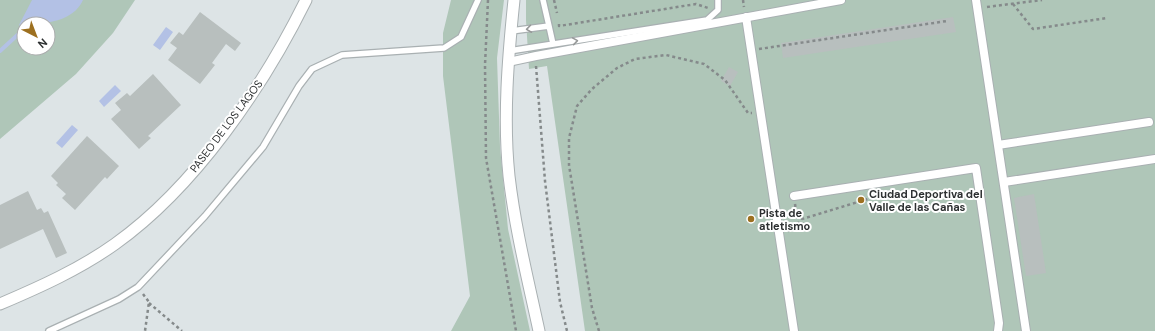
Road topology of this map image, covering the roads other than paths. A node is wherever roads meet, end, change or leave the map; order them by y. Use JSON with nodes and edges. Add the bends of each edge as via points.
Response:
{"nodes":[{"id":1,"x":306,"y":0,"type":"edge"},
{"id":2,"x":478,"y":0,"type":"edge"},
{"id":3,"x":514,"y":0,"type":"edge"},
{"id":4,"x":543,"y":0,"type":"edge"},
{"id":5,"x":718,"y":0,"type":"edge"},
{"id":6,"x":841,"y":0,"type":"edge"},
{"id":7,"x":977,"y":4,"type":"edge"},
{"id":8,"x":746,"y":17,"type":"junction"},
{"id":9,"x":549,"y":26,"type":"junction"},
{"id":10,"x":511,"y":31,"type":"junction"},
{"id":11,"x":553,"y":44,"type":"junction"},
{"id":12,"x":509,"y":57,"type":"junction"},
{"id":13,"x":1149,"y":122,"type":"dead end"},
{"id":14,"x":998,"y":144,"type":"junction"},
{"id":15,"x":1155,"y":159,"type":"edge"},
{"id":16,"x":1004,"y":182,"type":"junction"},
{"id":17,"x":794,"y":196,"type":"road end"},
{"id":18,"x":0,"y":304,"type":"edge"},
{"id":19,"x":48,"y":331,"type":"edge"},
{"id":20,"x":539,"y":331,"type":"edge"},
{"id":21,"x":794,"y":331,"type":"edge"},
{"id":22,"x":998,"y":331,"type":"edge"},
{"id":23,"x":1026,"y":331,"type":"edge"}],
"edges":[{"from":1,"to":18,"type":"street","name":"PASEO DE LOS LAGOS","via":[[285,41],[242,108],[204,158],[171,194],[144,220],[98,255],[49,283]]},
{"from":2,"to":19,"type":"lane","via":[[461,38],[444,48],[342,55],[312,69],[263,147],[205,216],[138,287],[119,299]]},
{"from":3,"to":10,"type":"street"},
{"from":4,"to":9,"type":"lane"},
{"from":11,"to":5,"type":"lane","one_way":true,"via":[[706,20],[718,10]]},
{"from":6,"to":8,"type":"street"},
{"from":7,"to":14,"type":"street"},
{"from":8,"to":12,"type":"street","via":[[536,56]]},
{"from":8,"to":21,"type":"street"},
{"from":9,"to":10,"type":"lane","one_way":true},
{"from":9,"to":11,"type":"lane"},
{"from":10,"to":12,"type":"street"},
{"from":11,"to":12,"type":"lane"},
{"from":12,"to":20,"type":"street","via":[[509,176]]},
{"from":13,"to":14,"type":"street"},
{"from":14,"to":16,"type":"street"},
{"from":15,"to":16,"type":"street"},
{"from":16,"to":23,"type":"street"},
{"from":17,"to":22,"type":"street","via":[[976,168],[999,323]]}]}
